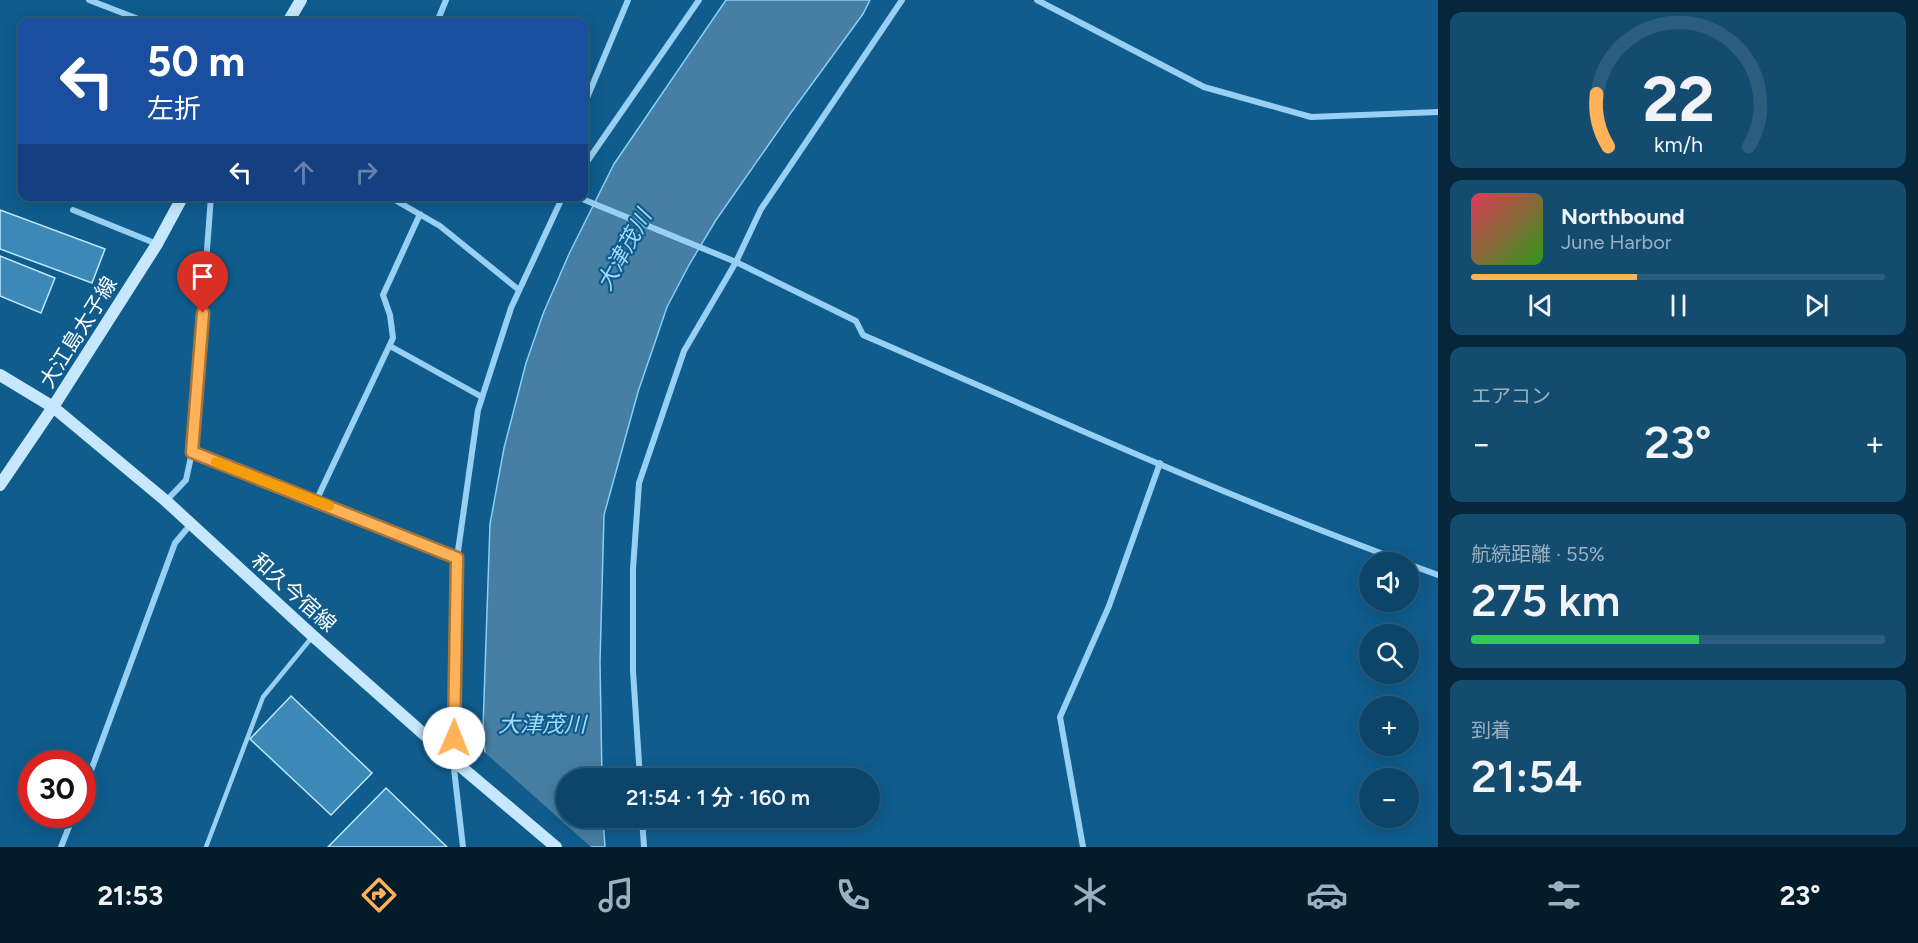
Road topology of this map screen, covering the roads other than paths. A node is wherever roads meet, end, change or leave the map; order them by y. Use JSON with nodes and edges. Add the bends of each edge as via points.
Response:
{"nodes":[{"id":1,"x":89,"y":0,"type":"edge"},
{"id":2,"x":301,"y":0,"type":"edge"},
{"id":3,"x":446,"y":0,"type":"edge"},
{"id":4,"x":628,"y":0,"type":"edge"},
{"id":5,"x":699,"y":0,"type":"edge"},
{"id":6,"x":902,"y":0,"type":"edge"},
{"id":7,"x":1037,"y":0,"type":"edge"},
{"id":8,"x":136,"y":18,"type":"edge"},
{"id":9,"x":290,"y":18,"type":"edge"},
{"id":10,"x":439,"y":18,"type":"edge"},
{"id":11,"x":588,"y":95,"type":"edge"},
{"id":12,"x":1438,"y":112,"type":"edge"},
{"id":13,"x":588,"y":160,"type":"edge"},
{"id":14,"x":180,"y":201,"type":"edge"},
{"id":15,"x":212,"y":201,"type":"edge"},
{"id":16,"x":397,"y":201,"type":"edge"},
{"id":17,"x":561,"y":201,"type":"edge"},
{"id":18,"x":588,"y":201,"type":"edge"},
{"id":19,"x":73,"y":210,"type":"dead end"},
{"id":20,"x":420,"y":214,"type":"junction"},
{"id":21,"x":157,"y":244,"type":"junction"},
{"id":22,"x":736,"y":262,"type":"junction"},
{"id":23,"x":519,"y":290,"type":"junction"},
{"id":24,"x":390,"y":346,"type":"junction"},
{"id":25,"x":0,"y":375,"type":"edge"},
{"id":26,"x":482,"y":397,"type":"junction"},
{"id":27,"x":53,"y":407,"type":"junction"},
{"id":28,"x":192,"y":452,"type":"junction"},
{"id":29,"x":1160,"y":464,"type":"junction"},
{"id":30,"x":0,"y":485,"type":"edge"},
{"id":31,"x":166,"y":501,"type":"junction"},
{"id":32,"x":316,"y":501,"type":"junction"},
{"id":33,"x":191,"y":524,"type":"junction"},
{"id":34,"x":1376,"y":552,"type":"edge"},
{"id":35,"x":457,"y":558,"type":"junction"},
{"id":36,"x":1419,"y":568,"type":"edge"},
{"id":37,"x":1438,"y":575,"type":"edge"},
{"id":38,"x":313,"y":636,"type":"junction"},
{"id":39,"x":96,"y":757,"type":"edge"},
{"id":40,"x":453,"y":760,"type":"junction"},
{"id":41,"x":639,"y":768,"type":"edge"},
{"id":42,"x":68,"y":828,"type":"edge"},
{"id":43,"x":643,"y":828,"type":"edge"},
{"id":44,"x":61,"y":847,"type":"edge"},
{"id":45,"x":206,"y":847,"type":"edge"},
{"id":46,"x":463,"y":847,"type":"edge"},
{"id":47,"x":556,"y":847,"type":"edge"},
{"id":48,"x":644,"y":847,"type":"edge"},
{"id":49,"x":1083,"y":847,"type":"edge"}],
"edges":[{"from":1,"to":8,"type":"street"},
{"from":2,"to":9,"type":"main road"},
{"from":3,"to":10,"type":"street"},
{"from":4,"to":11,"type":"street"},
{"from":5,"to":13,"type":"street"},
{"from":6,"to":22,"type":"street","via":[[761,209]]},
{"from":7,"to":12,"type":"street","via":[[1204,87],[1311,117]]},
{"from":14,"to":21,"type":"main road","name":"大江島太子線"},
{"from":15,"to":28,"type":"street"},
{"from":16,"to":20,"type":"street"},
{"from":17,"to":23,"type":"street"},
{"from":18,"to":22,"type":"street"},
{"from":19,"to":21,"type":"street"},
{"from":20,"to":23,"type":"street"},
{"from":20,"to":24,"type":"street","via":[[383,295],[390,315]]},
{"from":21,"to":27,"type":"main road","name":"大江島太子線"},
{"from":22,"to":29,"type":"street","via":[[856,321],[863,335]]},
{"from":22,"to":41,"type":"street","via":[[684,351],[639,483],[633,569],[633,671]]},
{"from":23,"to":26,"type":"street"},
{"from":24,"to":26,"type":"street"},
{"from":24,"to":32,"type":"street"},
{"from":25,"to":27,"type":"main road","name":"和久今宿線"},
{"from":26,"to":35,"type":"street"},
{"from":27,"to":30,"type":"main road","name":"大江島太子線"},
{"from":27,"to":31,"type":"main road","name":"和久今宿線"},
{"from":28,"to":31,"type":"street","via":[[186,480]]},
{"from":28,"to":32,"type":"street"},
{"from":29,"to":34,"type":"street"},
{"from":29,"to":49,"type":"street","via":[[1109,606],[1060,717]]},
{"from":31,"to":33,"type":"main road","name":"和久今宿線"},
{"from":32,"to":35,"type":"street"},
{"from":33,"to":38,"type":"main road","name":"和久今宿線"},
{"from":33,"to":39,"type":"street","via":[[175,543]]},
{"from":35,"to":40,"type":"street"},
{"from":36,"to":37,"type":"street"},
{"from":38,"to":40,"type":"main road","name":"和久今宿線"},
{"from":38,"to":45,"type":"lane","via":[[263,697]]},
{"from":40,"to":46,"type":"street"},
{"from":40,"to":47,"type":"main road","name":"和久今宿線"},
{"from":42,"to":44,"type":"street"},
{"from":43,"to":48,"type":"street"}]}
